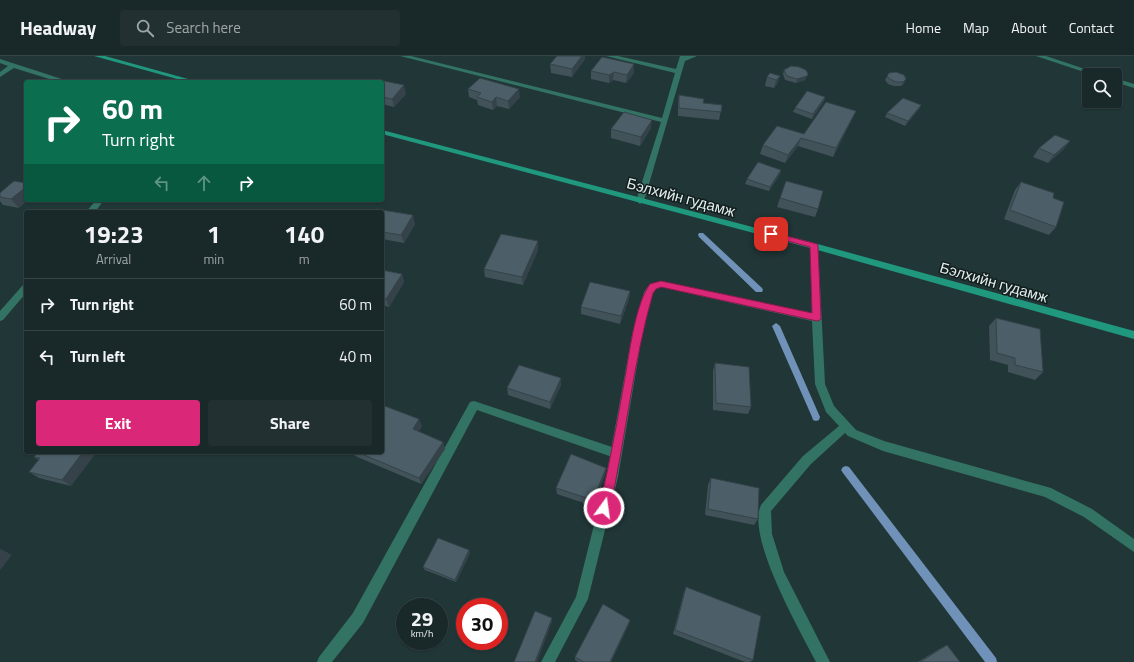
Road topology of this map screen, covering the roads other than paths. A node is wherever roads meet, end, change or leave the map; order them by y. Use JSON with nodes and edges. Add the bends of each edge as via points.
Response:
{"nodes":[{"id":1,"x":97,"y":56,"type":"edge"},
{"id":2,"x":403,"y":56,"type":"edge"},
{"id":3,"x":609,"y":56,"type":"edge"},
{"id":4,"x":694,"y":56,"type":"edge"},
{"id":5,"x":1039,"y":56,"type":"edge"},
{"id":6,"x":682,"y":58,"type":"edge"},
{"id":7,"x":0,"y":61,"type":"edge"},
{"id":8,"x":13,"y":65,"type":"junction"},
{"id":9,"x":1082,"y":69,"type":"edge"},
{"id":10,"x":679,"y":72,"type":"junction"},
{"id":11,"x":0,"y":75,"type":"edge"},
{"id":12,"x":60,"y":80,"type":"edge"},
{"id":13,"x":188,"y":80,"type":"edge"},
{"id":14,"x":1122,"y":82,"type":"edge"},
{"id":15,"x":1134,"y":86,"type":"edge"},
{"id":16,"x":666,"y":121,"type":"junction"},
{"id":17,"x":384,"y":133,"type":"edge"},
{"id":18,"x":640,"y":201,"type":"junction"},
{"id":19,"x":98,"y":202,"type":"edge"},
{"id":20,"x":92,"y":210,"type":"edge"},
{"id":21,"x":814,"y":246,"type":"junction"},
{"id":22,"x":24,"y":289,"type":"edge"},
{"id":23,"x":0,"y":317,"type":"edge"},
{"id":24,"x":817,"y":318,"type":"junction"},
{"id":25,"x":1134,"y":335,"type":"edge"},
{"id":26,"x":846,"y":426,"type":"junction"},
{"id":27,"x":615,"y":453,"type":"junction"},
{"id":28,"x":1134,"y":546,"type":"edge"},
{"id":29,"x":324,"y":662,"type":"edge"},
{"id":30,"x":548,"y":662,"type":"edge"},
{"id":31,"x":823,"y":662,"type":"edge"}],
"edges":[{"from":1,"to":13,"type":"main road"},
{"from":2,"to":16,"type":"street"},
{"from":3,"to":10,"type":"street"},
{"from":4,"to":6,"type":"street"},
{"from":5,"to":9,"type":"street"},
{"from":6,"to":10,"type":"street"},
{"from":7,"to":8,"type":"street"},
{"from":8,"to":11,"type":"street"},
{"from":8,"to":12,"type":"street"},
{"from":10,"to":16,"type":"street"},
{"from":14,"to":15,"type":"street"},
{"from":16,"to":18,"type":"street"},
{"from":17,"to":18,"type":"main road","name":"Бэлхийн гудамж"},
{"from":18,"to":21,"type":"main road","name":"Бэлхийн гудамж"},
{"from":19,"to":20,"type":"street"},
{"from":21,"to":24,"type":"street"},
{"from":21,"to":25,"type":"main road","name":"Бэлхийн гудамж"},
{"from":22,"to":23,"type":"street"},
{"from":24,"to":26,"type":"street","via":[[820,384],[830,409]]},
{"from":24,"to":27,"type":"street","via":[[661,284],[653,286],[638,330]]},
{"from":26,"to":28,"type":"street","via":[[852,433],[883,446],[1047,492],[1088,512]]},
{"from":26,"to":31,"type":"street","via":[[807,460],[765,509],[766,534],[778,574]]},
{"from":27,"to":29,"type":"street","via":[[474,405],[358,618]]},
{"from":27,"to":30,"type":"street","via":[[612,477],[582,599]]}]}
